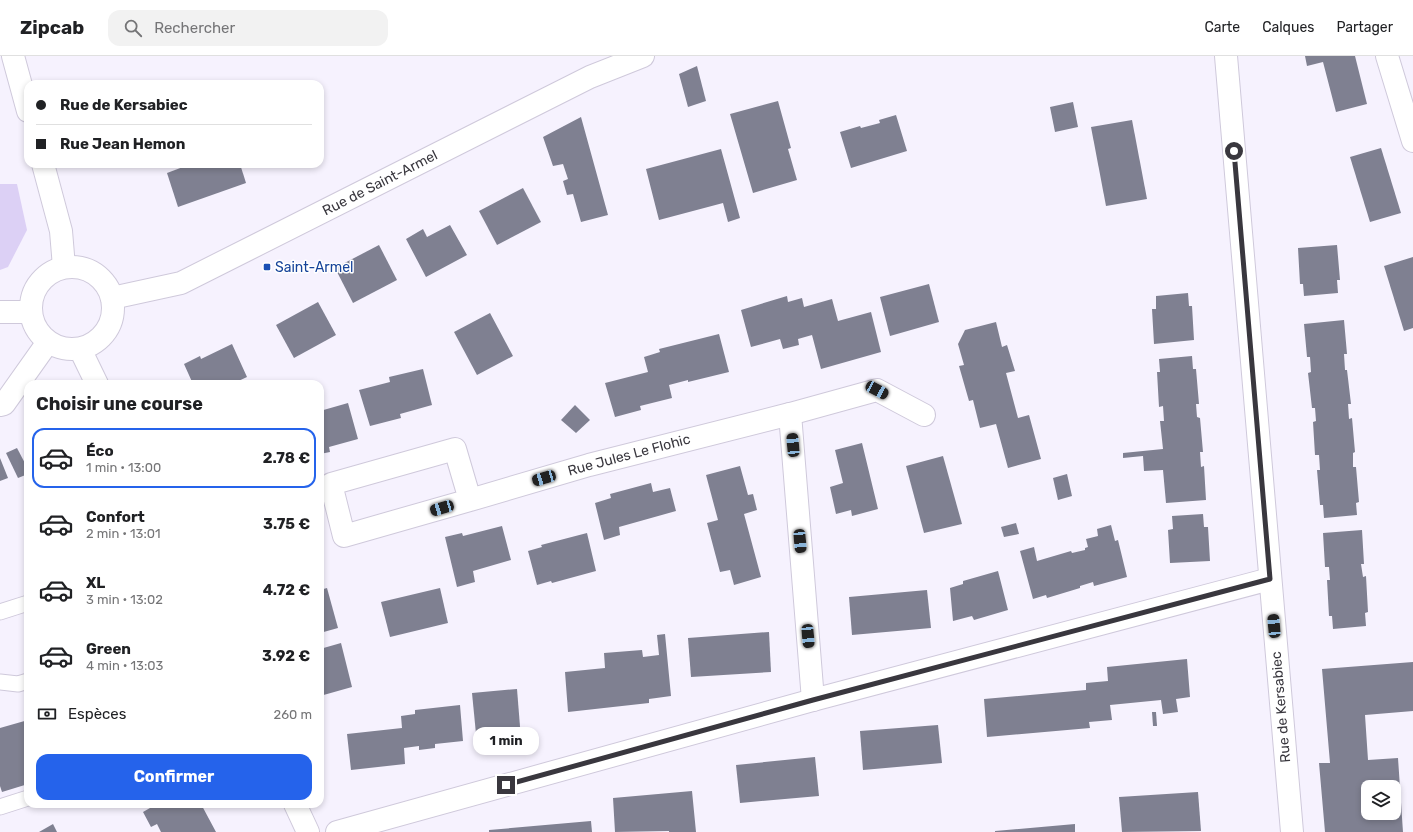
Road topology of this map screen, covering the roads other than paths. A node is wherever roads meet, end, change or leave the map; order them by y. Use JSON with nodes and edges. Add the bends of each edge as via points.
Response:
{"nodes":[{"id":1,"x":13,"y":56,"type":"edge"},
{"id":2,"x":643,"y":56,"type":"edge"},
{"id":3,"x":1226,"y":56,"type":"edge"},
{"id":4,"x":1387,"y":56,"type":"edge"},
{"id":5,"x":24,"y":96,"type":"edge"},
{"id":6,"x":1413,"y":141,"type":"edge"},
{"id":7,"x":43,"y":168,"type":"edge"},
{"id":8,"x":64,"y":267,"type":"junction"},
{"id":9,"x":112,"y":298,"type":"junction"},
{"id":10,"x":0,"y":312,"type":"edge"},
{"id":11,"x":31,"y":312,"type":"junction"},
{"id":12,"x":48,"y":342,"type":"junction"},
{"id":13,"x":80,"y":349,"type":"junction"},
{"id":14,"x":95,"y":380,"type":"edge"},
{"id":15,"x":0,"y":405,"type":"edge"},
{"id":16,"x":790,"y":414,"type":"junction"},
{"id":17,"x":924,"y":415,"type":"dead end"},
{"id":18,"x":470,"y":500,"type":"junction"},
{"id":19,"x":1270,"y":579,"type":"junction"},
{"id":20,"x":24,"y":605,"type":"edge"},
{"id":21,"x":0,"y":612,"type":"edge"},
{"id":22,"x":0,"y":682,"type":"edge"},
{"id":23,"x":24,"y":682,"type":"edge"},
{"id":24,"x":813,"y":700,"type":"junction"},
{"id":25,"x":24,"y":799,"type":"edge"},
{"id":26,"x":0,"y":807,"type":"edge"},
{"id":27,"x":297,"y":808,"type":"edge"},
{"id":28,"x":308,"y":832,"type":"edge"},
{"id":29,"x":337,"y":832,"type":"edge"},
{"id":30,"x":1292,"y":832,"type":"edge"}],
"edges":[{"from":1,"to":5,"type":"street"},
{"from":2,"to":9,"type":"street","name":"Rue de Saint-Armel","via":[[590,76],[181,283]]},
{"from":3,"to":19,"type":"street","name":"Rue de Kersabiec"},
{"from":4,"to":6,"type":"street"},
{"from":7,"to":8,"type":"street","via":[[61,231]]},
{"from":8,"to":9,"type":"street","via":[[75,266],[95,273],[109,288]]},
{"from":8,"to":11,"type":"street","via":[[53,271],[36,288]]},
{"from":9,"to":13,"type":"street","via":[[114,314],[107,330],[96,342]]},
{"from":10,"to":11,"type":"street"},
{"from":11,"to":12,"type":"street","via":[[36,329]]},
{"from":12,"to":13,"type":"street","via":[[63,349]]},
{"from":12,"to":15,"type":"street","via":[[4,404]]},
{"from":13,"to":14,"type":"street"},
{"from":16,"to":17,"type":"street","name":"Rue Jules Le Flohic","via":[[877,390]]},
{"from":16,"to":18,"type":"street","name":"Rue Jules Le Flohic","via":[[589,465]]},
{"from":16,"to":24,"type":"street"},
{"from":18,"to":18,"type":"street","name":"Rue Jules Le Flohic","via":[[455,449],[331,484],[344,536]]},
{"from":19,"to":24,"type":"street"},
{"from":19,"to":30,"type":"street","name":"Rue de Kersabiec"},
{"from":20,"to":21,"type":"lane"},
{"from":22,"to":23,"type":"lane"},
{"from":24,"to":29,"type":"street"},
{"from":25,"to":26,"type":"lane"},
{"from":27,"to":28,"type":"street"}]}
